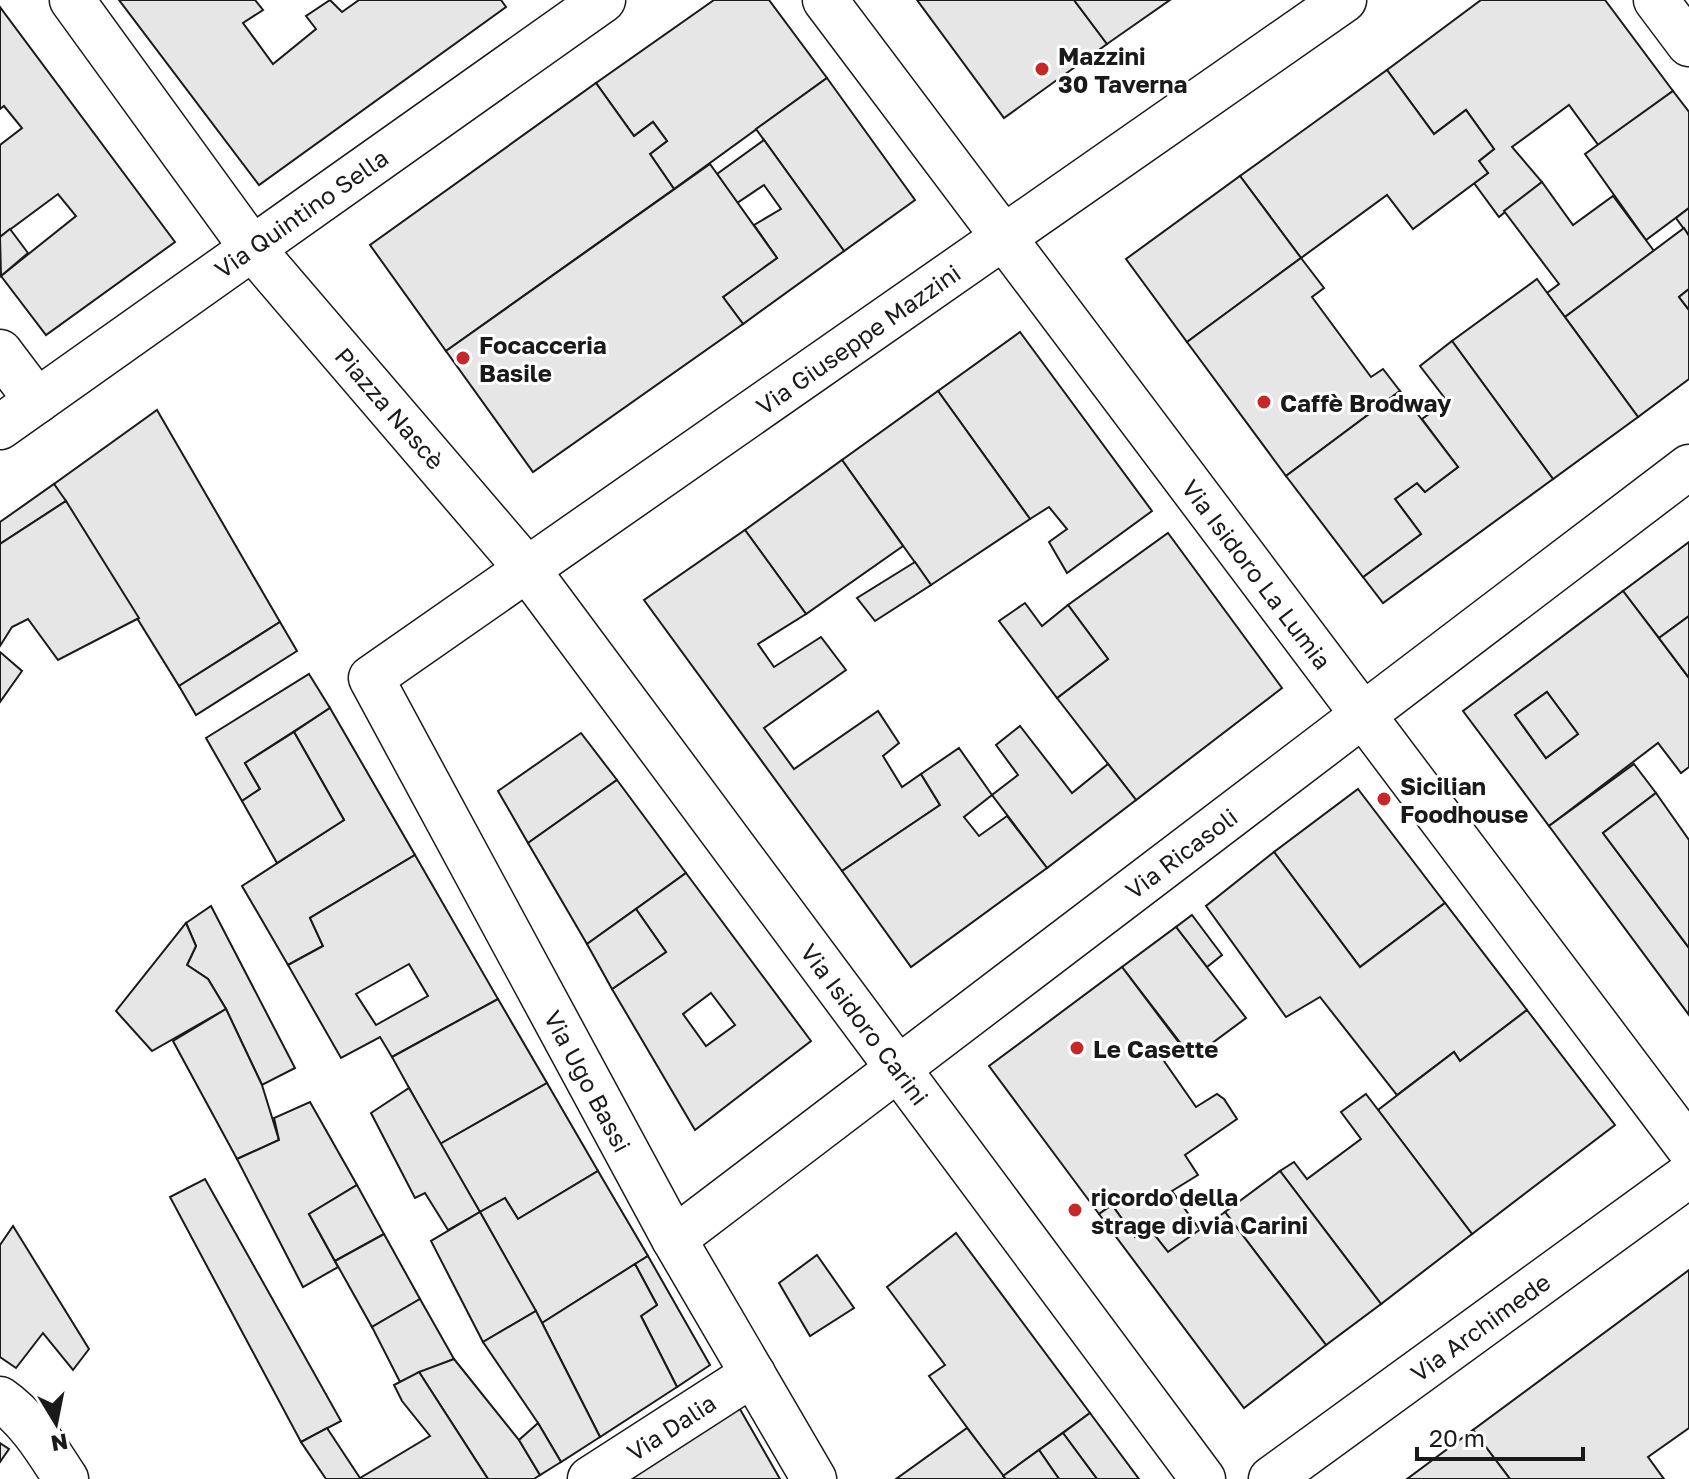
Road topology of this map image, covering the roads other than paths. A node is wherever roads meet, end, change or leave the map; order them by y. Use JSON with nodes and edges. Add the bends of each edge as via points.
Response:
{"nodes":[{"id":1,"x":72,"y":0,"type":"edge"},
{"id":2,"x":603,"y":0,"type":"edge"},
{"id":3,"x":825,"y":0,"type":"edge"},
{"id":4,"x":1344,"y":0,"type":"edge"},
{"id":5,"x":1656,"y":0,"type":"edge"},
{"id":6,"x":1689,"y":44,"type":"edge"},
{"id":7,"x":1004,"y":238,"type":"junction"},
{"id":8,"x":252,"y":248,"type":"junction"},
{"id":9,"x":0,"y":352,"type":"edge"},
{"id":10,"x":37,"y":401,"type":"junction"},
{"id":11,"x":0,"y":427,"type":"edge"},
{"id":12,"x":1689,"y":467,"type":"edge"},
{"id":13,"x":527,"y":569,"type":"junction"},
{"id":14,"x":371,"y":678,"type":"joint"},
{"id":15,"x":1363,"y":715,"type":"junction"},
{"id":16,"x":898,"y":1069,"type":"junction"},
{"id":17,"x":1689,"y":1148,"type":"edge"},
{"id":18,"x":1689,"y":1175,"type":"edge"},
{"id":19,"x":674,"y":1239,"type":"junction"},
{"id":20,"x":753,"y":1374,"type":"junction"},
{"id":21,"x":0,"y":1399,"type":"edge"},
{"id":22,"x":66,"y":1479,"type":"edge"},
{"id":23,"x":590,"y":1479,"type":"edge"},
{"id":24,"x":814,"y":1479,"type":"edge"},
{"id":25,"x":1203,"y":1479,"type":"edge"},
{"id":26,"x":1271,"y":1479,"type":"edge"}],
"edges":[{"from":1,"to":8,"type":"street","name":"Piazza Nascè"},
{"from":2,"to":8,"type":"street","name":"Via Quintino Sella"},
{"from":3,"to":7,"type":"street","name":"Via Isidoro La Lumia"},
{"from":4,"to":7,"type":"street","name":"Via Giuseppe Mazzini"},
{"from":5,"to":6,"type":"street"},
{"from":7,"to":13,"type":"street","name":"Via Giuseppe Mazzini"},
{"from":7,"to":15,"type":"street","name":"Via Isidoro La Lumia"},
{"from":8,"to":10,"type":"street","name":"Via Quintino Sella"},
{"from":8,"to":13,"type":"street","name":"Piazza Nascè"},
{"from":9,"to":10,"type":"street"},
{"from":10,"to":11,"type":"street","name":"Via Quintino Sella"},
{"from":12,"to":15,"type":"street","name":"Via Ricasoli"},
{"from":13,"to":14,"type":"street","name":"Via Giuseppe Mazzini"},
{"from":13,"to":16,"type":"street","name":"Via Isidoro Carini"},
{"from":14,"to":19,"type":"street","name":"Via Ugo Bassi"},
{"from":15,"to":16,"type":"street","name":"Via Ricasoli"},
{"from":15,"to":17,"type":"street","name":"Via Isidoro La Lumia"},
{"from":16,"to":19,"type":"street","name":"Via Ricasoli"},
{"from":16,"to":25,"type":"street","name":"Via Isidoro Carini"},
{"from":18,"to":26,"type":"street","name":"Via Archimede"},
{"from":19,"to":20,"type":"street","name":"Via Ugo Bassi"},
{"from":20,"to":23,"type":"street","name":"Via Dalia"},
{"from":20,"to":24,"type":"street","name":"Via Ugo Bassi"},
{"from":21,"to":22,"type":"street","via":[[44,1444]]}]}
